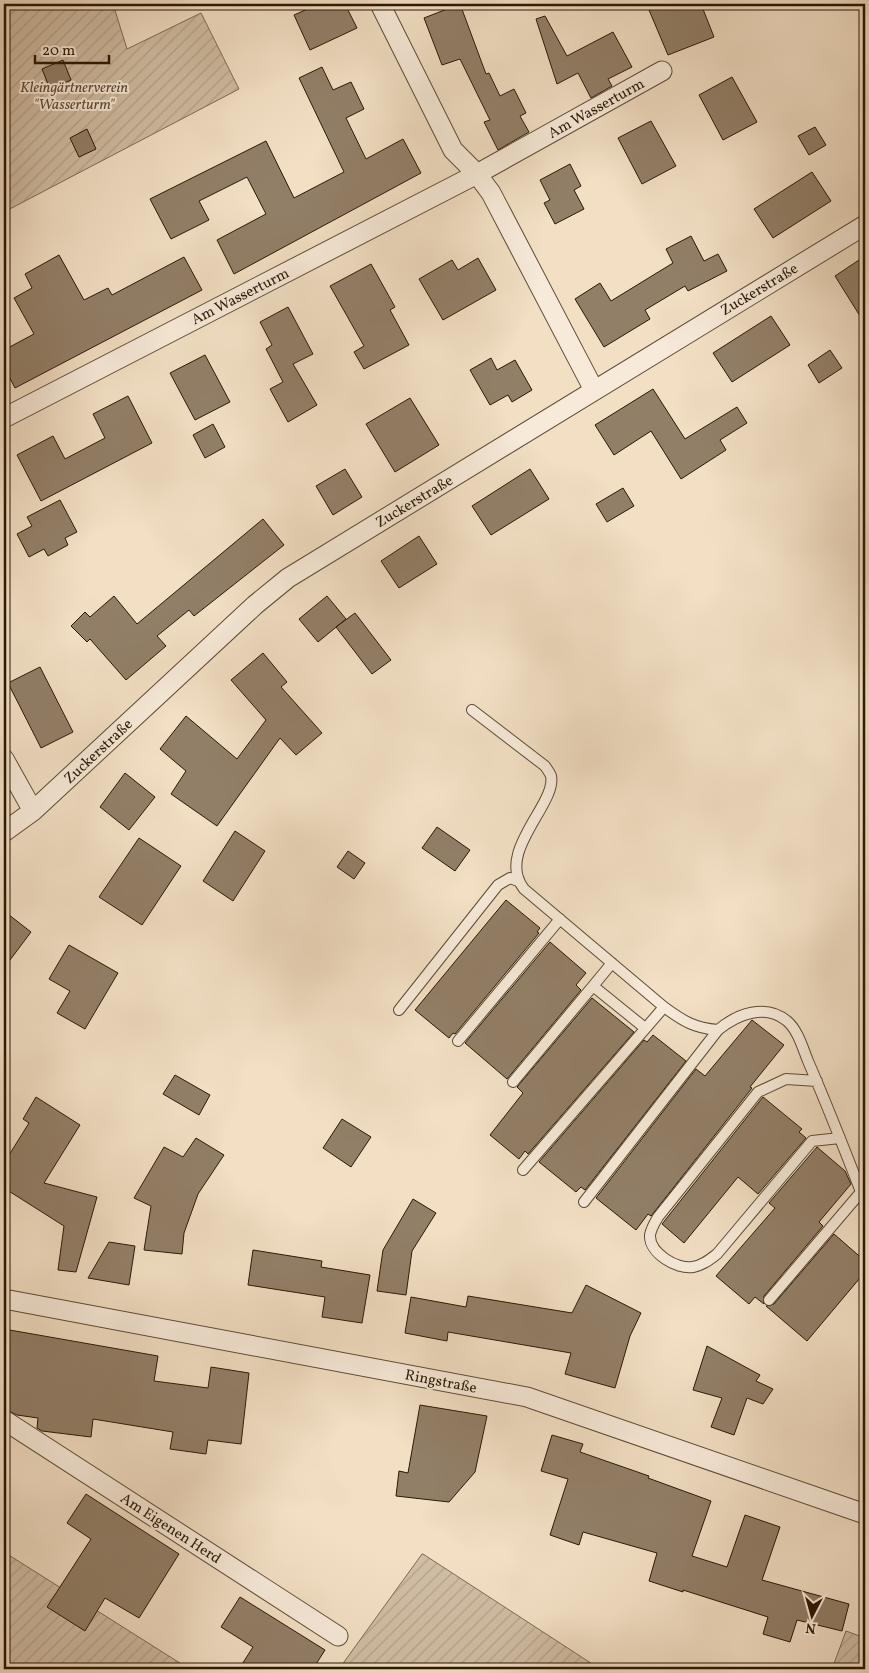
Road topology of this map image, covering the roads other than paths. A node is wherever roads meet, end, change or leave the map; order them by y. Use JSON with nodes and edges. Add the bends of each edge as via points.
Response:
{"nodes":[{"id":1,"x":380,"y":4,"type":"edge"},
{"id":2,"x":662,"y":71,"type":"dead end"},
{"id":3,"x":477,"y":174,"type":"junction"},
{"id":4,"x":865,"y":225,"type":"edge"},
{"id":5,"x":594,"y":390,"type":"junction"},
{"id":6,"x":4,"y":418,"type":"edge"},
{"id":7,"x":472,"y":710,"type":"dead end"},
{"id":8,"x":4,"y":759,"type":"edge"},
{"id":9,"x":33,"y":811,"type":"junction"},
{"id":10,"x":4,"y":832,"type":"edge"},
{"id":11,"x":518,"y":881,"type":"junction"},
{"id":12,"x":560,"y":919,"type":"junction"},
{"id":13,"x":612,"y":963,"type":"junction"},
{"id":14,"x":593,"y":986,"type":"junction"},
{"id":15,"x":664,"y":1007,"type":"junction"},
{"id":16,"x":399,"y":1010,"type":"dead end"},
{"id":17,"x":645,"y":1028,"type":"junction"},
{"id":18,"x":718,"y":1030,"type":"junction"},
{"id":19,"x":458,"y":1041,"type":"dead end"},
{"id":20,"x":817,"y":1081,"type":"junction"},
{"id":21,"x":513,"y":1082,"type":"dead end"},
{"id":22,"x":840,"y":1138,"type":"junction"},
{"id":23,"x":523,"y":1170,"type":"dead end"},
{"id":24,"x":863,"y":1190,"type":"edge"},
{"id":25,"x":584,"y":1202,"type":"dead end"},
{"id":26,"x":865,"y":1204,"type":"edge"},
{"id":27,"x":4,"y":1299,"type":"edge"},
{"id":28,"x":768,"y":1300,"type":"dead end"},
{"id":29,"x":4,"y":1420,"type":"edge"},
{"id":30,"x":865,"y":1514,"type":"edge"},
{"id":31,"x":338,"y":1636,"type":"dead end"}],
"edges":[{"from":1,"to":3,"type":"street","via":[[453,150]]},
{"from":2,"to":3,"type":"street","name":"Am Wasserturm"},
{"from":3,"to":5,"type":"street","via":[[491,193]]},
{"from":3,"to":6,"type":"street","name":"Am Wasserturm"},
{"from":4,"to":5,"type":"street","name":"Zuckerstraße"},
{"from":5,"to":9,"type":"street","name":"Zuckerstraße","via":[[288,578]]},
{"from":7,"to":11,"type":"lane","via":[[545,766],[551,776],[546,799],[527,830],[520,851],[516,872]]},
{"from":8,"to":9,"type":"street"},
{"from":9,"to":10,"type":"street","name":"Zuckerstraße"},
{"from":11,"to":12,"type":"lane"},
{"from":11,"to":16,"type":"lane","via":[[510,878],[498,884]]},
{"from":12,"to":13,"type":"lane"},
{"from":12,"to":19,"type":"lane"},
{"from":13,"to":14,"type":"lane"},
{"from":13,"to":15,"type":"lane"},
{"from":14,"to":17,"type":"lane"},
{"from":14,"to":21,"type":"lane"},
{"from":15,"to":17,"type":"lane"},
{"from":15,"to":18,"type":"lane","via":[[699,1028]]},
{"from":17,"to":23,"type":"lane"},
{"from":18,"to":20,"type":"lane","via":[[745,1014],[776,1014],[792,1026]]},
{"from":18,"to":25,"type":"lane"},
{"from":20,"to":22,"type":"lane"},
{"from":20,"to":22,"type":"lane","via":[[786,1079],[758,1092],[658,1217],[650,1235],[652,1245],[675,1264],[691,1267],[706,1263],[812,1141]]},
{"from":22,"to":24,"type":"lane"},
{"from":24,"to":26,"type":"lane"},
{"from":24,"to":28,"type":"lane"},
{"from":27,"to":30,"type":"street","name":"Ringstraße","via":[[527,1397]]},
{"from":29,"to":31,"type":"street","name":"Am Eigenen Herd"}]}
